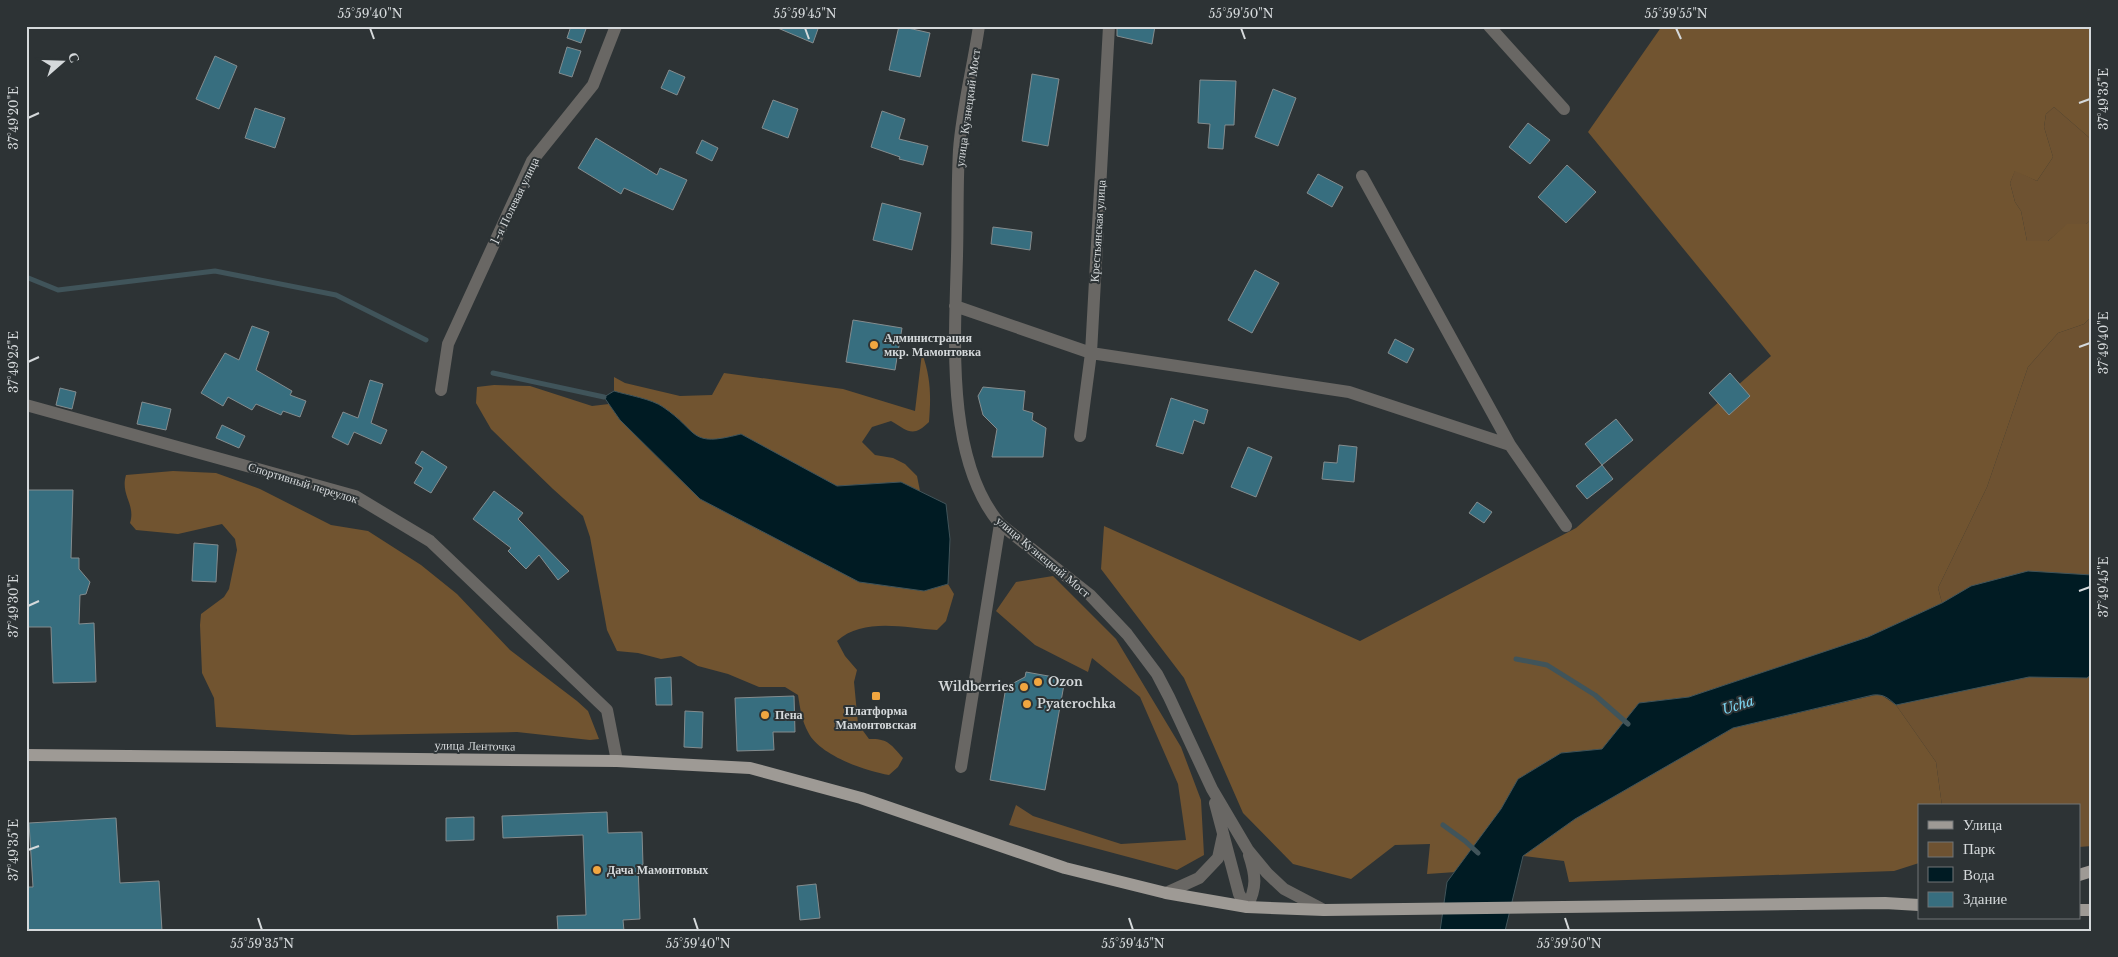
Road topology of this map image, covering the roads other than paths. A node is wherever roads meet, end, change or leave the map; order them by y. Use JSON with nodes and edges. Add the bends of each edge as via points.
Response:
{"nodes":[{"id":1,"x":616,"y":26,"type":"edge"},
{"id":2,"x":979,"y":26,"type":"edge"},
{"id":3,"x":1109,"y":26,"type":"edge"},
{"id":4,"x":1489,"y":26,"type":"edge"},
{"id":5,"x":1564,"y":109,"type":"dead end"},
{"id":6,"x":1362,"y":176,"type":"dead end"},
{"id":7,"x":955,"y":306,"type":"junction"},
{"id":8,"x":1091,"y":353,"type":"junction"},
{"id":9,"x":441,"y":390,"type":"dead end"},
{"id":10,"x":26,"y":404,"type":"edge"},
{"id":11,"x":1080,"y":436,"type":"dead end"},
{"id":12,"x":1510,"y":445,"type":"junction"},
{"id":13,"x":1000,"y":524,"type":"junction"},
{"id":14,"x":1566,"y":526,"type":"dead end"},
{"id":15,"x":26,"y":755,"type":"edge"},
{"id":16,"x":617,"y":761,"type":"junction"},
{"id":17,"x":961,"y":767,"type":"dead end"},
{"id":18,"x":1212,"y":789,"type":"junction"},
{"id":19,"x":1223,"y":833,"type":"junction"},
{"id":20,"x":1248,"y":850,"type":"junction"},
{"id":21,"x":1166,"y":893,"type":"junction"},
{"id":22,"x":1918,"y":900,"type":"edge"},
{"id":23,"x":1885,"y":903,"type":"junction"},
{"id":24,"x":1918,"y":905,"type":"edge"},
{"id":25,"x":1247,"y":907,"type":"junction"},
{"id":26,"x":1324,"y":910,"type":"junction"}],
"edges":[{"from":1,"to":9,"type":"street","name":"1-я Полевая улица","via":[[593,85],[532,161],[448,344]]},
{"from":2,"to":7,"type":"street","name":"улица Кузнецкий Мост","via":[[959,149]]},
{"from":3,"to":8,"type":"street","name":"Крестьянская улица"},
{"from":4,"to":5,"type":"street"},
{"from":6,"to":12,"type":"street"},
{"from":7,"to":8,"type":"street"},
{"from":7,"to":13,"type":"street","name":"улица Кузнецкий Мост","via":[[956,391],[964,441],[979,493]]},
{"from":8,"to":11,"type":"street","name":"Крестьянская улица"},
{"from":8,"to":12,"type":"street","via":[[1349,392]]},
{"from":10,"to":16,"type":"street","name":"Спортивный переулок","via":[[355,496],[430,541],[607,710]]},
{"from":12,"to":14,"type":"street"},
{"from":13,"to":17,"type":"street"},
{"from":13,"to":18,"type":"street","name":"улица Кузнецкий Мост","via":[[1090,595],[1127,634],[1170,697]]},
{"from":15,"to":16,"type":"main road","name":"улица Ленточка"},
{"from":16,"to":21,"type":"main road","name":"улица Ленточка","via":[[750,768],[836,790],[1065,868]]},
{"from":18,"to":19,"type":"street"},
{"from":18,"to":20,"type":"street"},
{"from":19,"to":21,"type":"street","via":[[1218,858],[1199,878]]},
{"from":19,"to":25,"type":"street","via":[[1239,894]]},
{"from":20,"to":25,"type":"street","via":[[1255,879],[1254,892]]},
{"from":20,"to":26,"type":"street","via":[[1284,889]]},
{"from":21,"to":25,"type":"main road","name":"улица Ленточка"},
{"from":22,"to":23,"type":"main road"},
{"from":23,"to":24,"type":"main road"},
{"from":23,"to":26,"type":"main road","name":"улица Ленточка"},
{"from":25,"to":26,"type":"main road","name":"улица Ленточка"}]}
